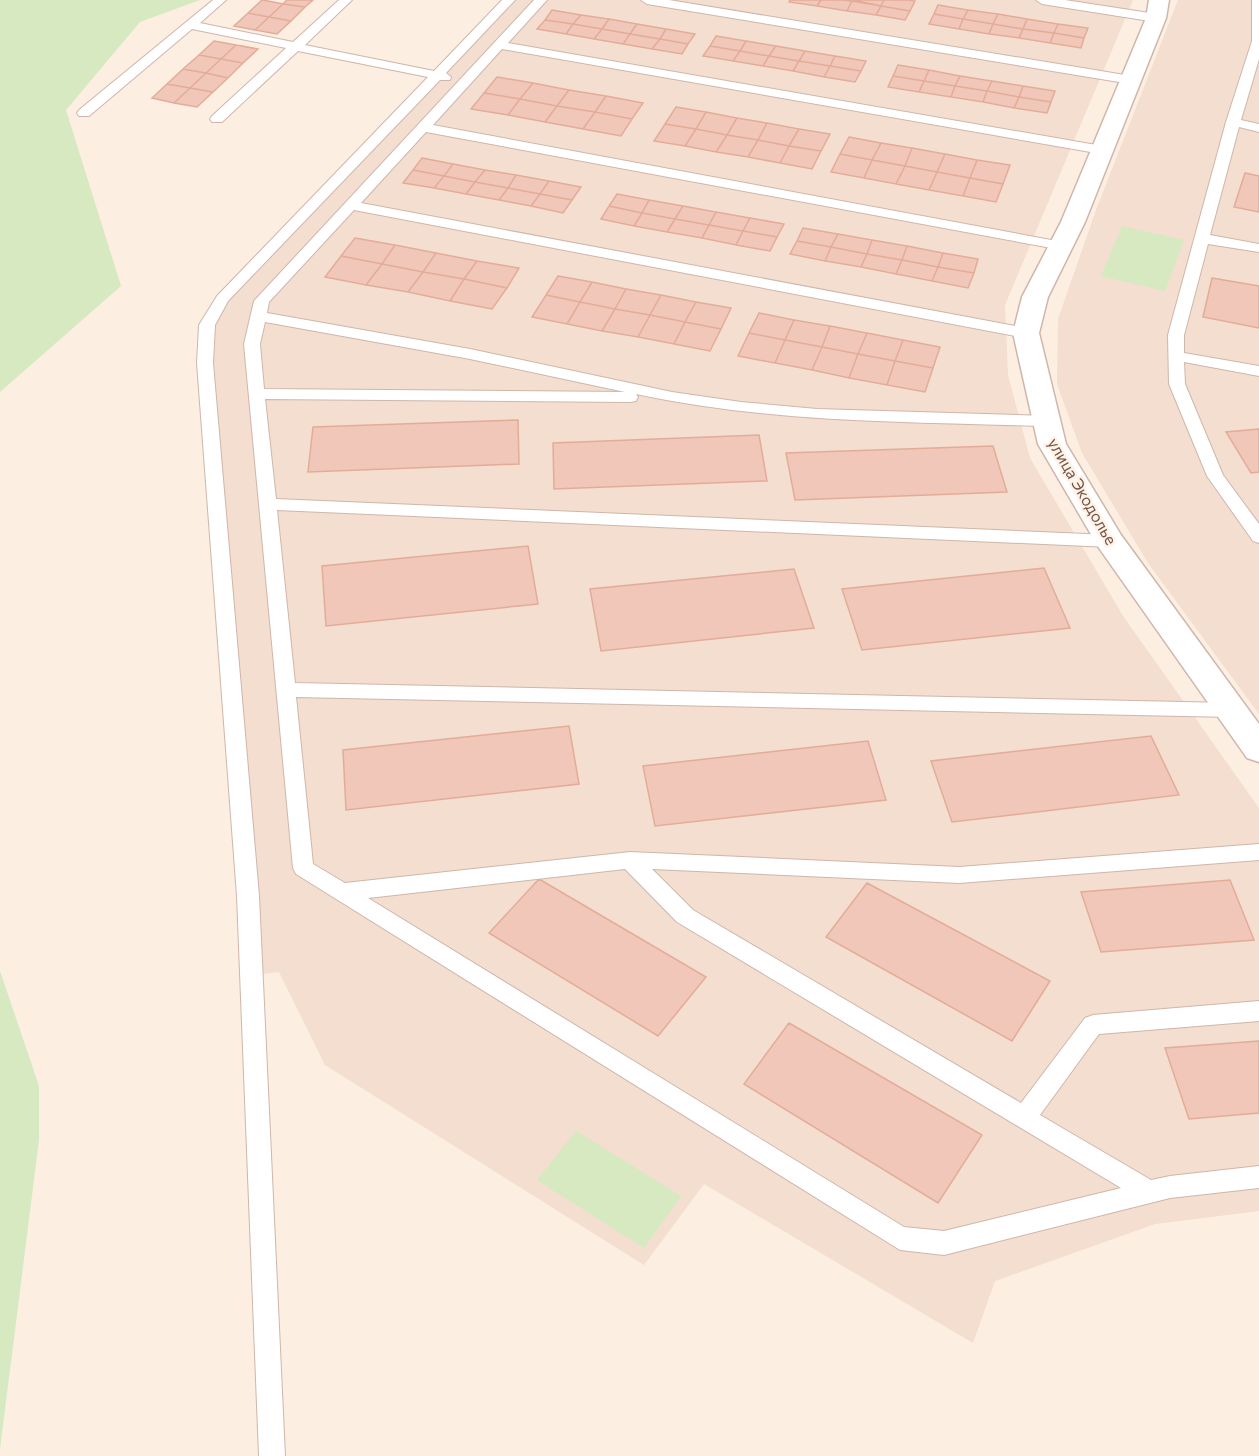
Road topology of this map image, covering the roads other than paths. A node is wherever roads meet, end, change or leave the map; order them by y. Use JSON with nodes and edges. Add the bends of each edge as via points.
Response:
{"nodes":[{"id":1,"x":220,"y":0,"type":"edge"},
{"id":2,"x":346,"y":0,"type":"edge"},
{"id":3,"x":509,"y":0,"type":"edge"},
{"id":4,"x":541,"y":0,"type":"edge"},
{"id":5,"x":647,"y":0,"type":"edge"},
{"id":6,"x":1042,"y":0,"type":"edge"},
{"id":7,"x":1258,"y":0,"type":"edge"},
{"id":8,"x":1158,"y":9,"type":"edge"},
{"id":9,"x":190,"y":25,"type":"junction"},
{"id":10,"x":1259,"y":29,"type":"edge"},
{"id":11,"x":499,"y":45,"type":"junction"},
{"id":12,"x":296,"y":47,"type":"junction"},
{"id":13,"x":437,"y":75,"type":"junction"},
{"id":14,"x":1131,"y":80,"type":"junction"},
{"id":15,"x":465,"y":81,"type":"junction"},
{"id":16,"x":84,"y":113,"type":"dead end"},
{"id":17,"x":218,"y":119,"type":"dead end"},
{"id":18,"x":1233,"y":122,"type":"junction"},
{"id":19,"x":423,"y":126,"type":"junction"},
{"id":20,"x":1259,"y":128,"type":"edge"},
{"id":21,"x":1102,"y":150,"type":"junction"},
{"id":22,"x":351,"y":205,"type":"junction"},
{"id":23,"x":1201,"y":238,"type":"junction"},
{"id":24,"x":1062,"y":246,"type":"junction"},
{"id":25,"x":1259,"y":248,"type":"edge"},
{"id":26,"x":258,"y":316,"type":"junction"},
{"id":27,"x":1026,"y":333,"type":"junction"},
{"id":28,"x":1177,"y":356,"type":"junction"},
{"id":29,"x":1259,"y":371,"type":"edge"},
{"id":30,"x":257,"y":394,"type":"junction"},
{"id":31,"x":672,"y":397,"type":"junction"},
{"id":32,"x":1047,"y":421,"type":"junction"},
{"id":33,"x":268,"y":504,"type":"junction"},
{"id":34,"x":1259,"y":537,"type":"edge"},
{"id":35,"x":1110,"y":541,"type":"junction"},
{"id":36,"x":286,"y":690,"type":"junction"},
{"id":37,"x":1231,"y":710,"type":"junction"},
{"id":38,"x":1259,"y":749,"type":"edge"},
{"id":39,"x":1259,"y":852,"type":"edge"},
{"id":40,"x":630,"y":860,"type":"junction"},
{"id":41,"x":342,"y":891,"type":"junction"},
{"id":42,"x":1259,"y":1011,"type":"edge"},
{"id":43,"x":1023,"y":1117,"type":"junction"},
{"id":44,"x":1259,"y":1178,"type":"edge"},
{"id":45,"x":1149,"y":1192,"type":"junction"},
{"id":46,"x":272,"y":1456,"type":"edge"}],
"edges":[{"from":1,"to":9,"type":"lane"},
{"from":2,"to":12,"type":"lane"},
{"from":3,"to":13,"type":"lane"},
{"from":4,"to":11,"type":"lane"},
{"from":5,"to":14,"type":"lane"},
{"from":6,"to":8,"type":"lane"},
{"from":7,"to":10,"type":"lane"},
{"from":8,"to":14,"type":"street","name":"улица Экодолье"},
{"from":9,"to":12,"type":"lane"},
{"from":9,"to":16,"type":"lane"},
{"from":10,"to":18,"type":"lane"},
{"from":11,"to":15,"type":"lane"},
{"from":11,"to":21,"type":"lane"},
{"from":12,"to":13,"type":"lane"},
{"from":12,"to":17,"type":"lane"},
{"from":13,"to":15,"type":"lane"},
{"from":13,"to":46,"type":"lane","via":[[222,299],[207,325],[205,363],[248,896]]},
{"from":14,"to":21,"type":"street","name":"улица Экодолье"},
{"from":15,"to":19,"type":"lane"},
{"from":18,"to":20,"type":"lane"},
{"from":18,"to":23,"type":"lane"},
{"from":19,"to":22,"type":"lane"},
{"from":19,"to":24,"type":"lane"},
{"from":21,"to":24,"type":"street","name":"улица Экодолье"},
{"from":22,"to":26,"type":"lane","via":[[262,301]]},
{"from":22,"to":27,"type":"lane"},
{"from":23,"to":25,"type":"lane"},
{"from":23,"to":28,"type":"lane","via":[[1176,335]]},
{"from":24,"to":27,"type":"street","name":"улица Экодолье","via":[[1035,297]]},
{"from":26,"to":30,"type":"lane","via":[[252,344]]},
{"from":26,"to":31,"type":"lane","via":[[470,354]]},
{"from":27,"to":32,"type":"street","name":"улица Экодолье"},
{"from":28,"to":29,"type":"lane"},
{"from":28,"to":34,"type":"lane","via":[[1177,384],[1215,476]]},
{"from":30,"to":31,"type":"lane"},
{"from":30,"to":33,"type":"lane"},
{"from":31,"to":32,"type":"lane","via":[[817,414]]},
{"from":32,"to":35,"type":"street","name":"улица Экодолье","via":[[1052,444]]},
{"from":33,"to":35,"type":"lane"},
{"from":33,"to":36,"type":"lane"},
{"from":35,"to":37,"type":"street","name":"улица Экодолье"},
{"from":36,"to":37,"type":"lane"},
{"from":36,"to":41,"type":"lane","via":[[303,868]]},
{"from":37,"to":38,"type":"street","name":"улица Экодолье"},
{"from":39,"to":40,"type":"lane","via":[[959,874]]},
{"from":40,"to":41,"type":"lane"},
{"from":40,"to":43,"type":"lane","via":[[685,916]]},
{"from":41,"to":45,"type":"lane","via":[[900,1238],[944,1244]]},
{"from":42,"to":43,"type":"lane","via":[[1093,1025]]},
{"from":43,"to":45,"type":"lane"},
{"from":44,"to":45,"type":"lane"}]}
